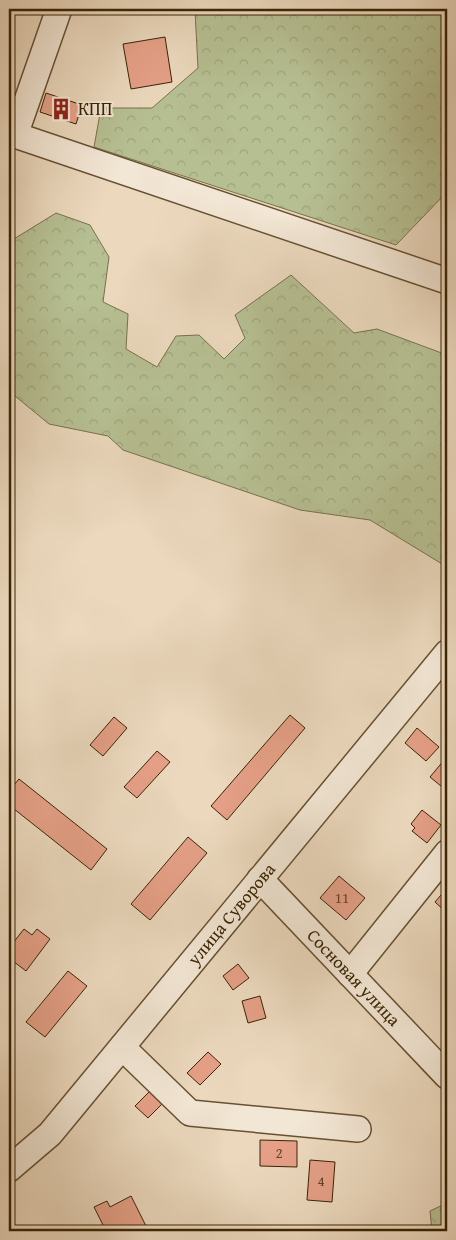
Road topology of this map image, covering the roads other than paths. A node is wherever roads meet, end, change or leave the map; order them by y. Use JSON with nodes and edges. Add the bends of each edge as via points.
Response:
{"nodes":[{"id":1,"x":59,"y":9,"type":"edge"},
{"id":2,"x":12,"y":134,"type":"edge"},
{"id":3,"x":447,"y":281,"type":"edge"},
{"id":4,"x":447,"y":653,"type":"edge"},
{"id":5,"x":447,"y":854,"type":"edge"},
{"id":6,"x":260,"y":879,"type":"junction"},
{"id":7,"x":350,"y":974,"type":"junction"},
{"id":8,"x":122,"y":1047,"type":"junction"},
{"id":9,"x":447,"y":1076,"type":"edge"},
{"id":10,"x":358,"y":1129,"type":"dead end"},
{"id":11,"x":9,"y":1169,"type":"edge"}],
"edges":[{"from":1,"to":2,"type":"street"},
{"from":2,"to":3,"type":"street"},
{"from":4,"to":6,"type":"street","name":"улица Суворова"},
{"from":5,"to":7,"type":"street"},
{"from":6,"to":7,"type":"street","name":"Сосновая улица"},
{"from":6,"to":8,"type":"street","name":"улица Суворова"},
{"from":7,"to":9,"type":"street","name":"Сосновая улица"},
{"from":8,"to":10,"type":"street","via":[[190,1113]]},
{"from":8,"to":11,"type":"street","name":"улица Суворова","via":[[50,1134]]}]}
